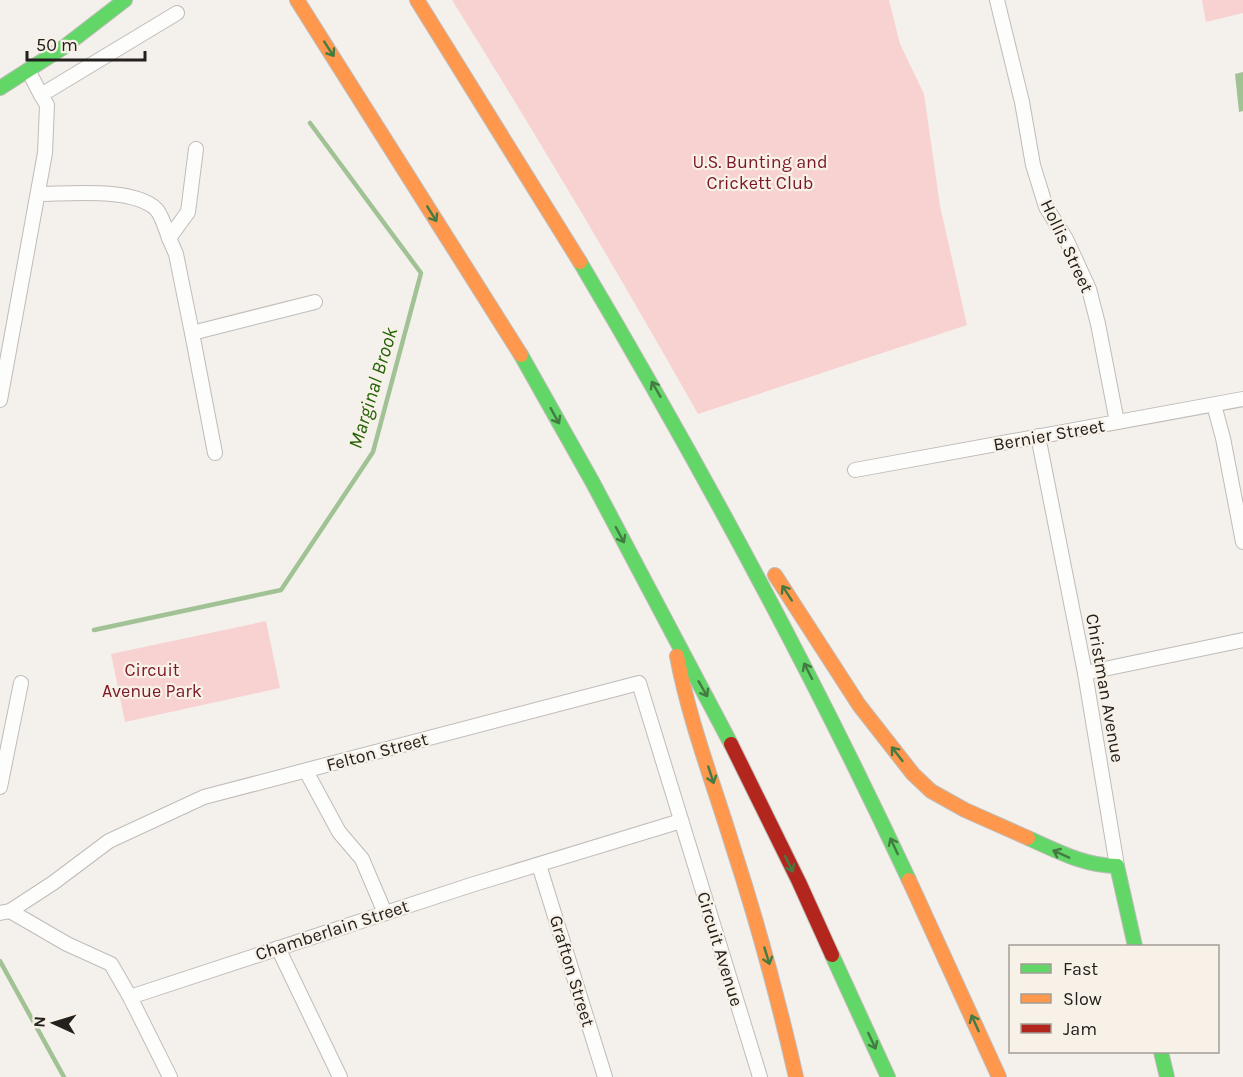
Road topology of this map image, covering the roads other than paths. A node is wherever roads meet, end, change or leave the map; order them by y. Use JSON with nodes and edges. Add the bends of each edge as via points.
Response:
{"nodes":[{"id":1,"x":124,"y":0,"type":"edge"},
{"id":2,"x":297,"y":0,"type":"edge"},
{"id":3,"x":417,"y":0,"type":"edge"},
{"id":4,"x":998,"y":0,"type":"edge"},
{"id":5,"x":177,"y":14,"type":"dead end"},
{"id":6,"x":29,"y":72,"type":"junction"},
{"id":7,"x":0,"y":88,"type":"edge"},
{"id":8,"x":41,"y":95,"type":"junction"},
{"id":9,"x":196,"y":149,"type":"dead end"},
{"id":10,"x":38,"y":194,"type":"junction"},
{"id":11,"x":169,"y":238,"type":"junction"},
{"id":12,"x":315,"y":302,"type":"dead end"},
{"id":13,"x":192,"y":333,"type":"junction"},
{"id":14,"x":1243,"y":399,"type":"edge"},
{"id":15,"x":0,"y":400,"type":"edge"},
{"id":16,"x":1214,"y":405,"type":"junction"},
{"id":17,"x":669,"y":412,"type":"junction"},
{"id":18,"x":1118,"y":422,"type":"junction"},
{"id":19,"x":1038,"y":436,"type":"junction"},
{"id":20,"x":215,"y":453,"type":"dead end"},
{"id":21,"x":855,"y":470,"type":"dead end"},
{"id":22,"x":1243,"y":542,"type":"edge"},
{"id":23,"x":674,"y":638,"type":"junction"},
{"id":24,"x":1243,"y":640,"type":"edge"},
{"id":25,"x":1085,"y":673,"type":"junction"},
{"id":26,"x":21,"y":683,"type":"dead end"},
{"id":27,"x":306,"y":771,"type":"junction"},
{"id":28,"x":0,"y":787,"type":"edge"},
{"id":29,"x":681,"y":821,"type":"junction"},
{"id":30,"x":539,"y":865,"type":"junction"},
{"id":31,"x":1118,"y":866,"type":"junction"},
{"id":32,"x":5,"y":912,"type":"edge"},
{"id":33,"x":385,"y":913,"type":"junction"},
{"id":34,"x":1135,"y":945,"type":"edge"},
{"id":35,"x":278,"y":948,"type":"junction"},
{"id":36,"x":130,"y":997,"type":"junction"},
{"id":37,"x":1161,"y":1053,"type":"edge"},
{"id":38,"x":170,"y":1077,"type":"edge"},
{"id":39,"x":340,"y":1077,"type":"edge"},
{"id":40,"x":605,"y":1077,"type":"edge"},
{"id":41,"x":760,"y":1077,"type":"edge"},
{"id":42,"x":796,"y":1077,"type":"edge"},
{"id":43,"x":888,"y":1077,"type":"edge"},
{"id":44,"x":999,"y":1077,"type":"edge"},
{"id":45,"x":1167,"y":1077,"type":"edge"}],
"edges":[{"from":1,"to":6,"type":"main road","via":[[86,33]]},
{"from":2,"to":23,"type":"main road","one_way":true,"via":[[527,365]]},
{"from":17,"to":3,"type":"main road","one_way":true,"via":[[575,252]]},
{"from":4,"to":18,"type":"street","name":"Hollis Street","via":[[1033,165],[1046,207],[1089,289]]},
{"from":5,"to":8,"type":"street"},
{"from":6,"to":7,"type":"main road"},
{"from":6,"to":8,"type":"street"},
{"from":8,"to":10,"type":"street","via":[[47,105]]},
{"from":9,"to":11,"type":"street","via":[[188,212]]},
{"from":10,"to":11,"type":"street","via":[[135,197],[157,209]]},
{"from":10,"to":15,"type":"street"},
{"from":11,"to":13,"type":"street","via":[[176,254]]},
{"from":12,"to":13,"type":"street"},
{"from":13,"to":20,"type":"street"},
{"from":14,"to":16,"type":"street","name":"Bernier Street"},
{"from":16,"to":18,"type":"street","name":"Bernier Street"},
{"from":16,"to":22,"type":"street"},
{"from":31,"to":17,"type":"main road","one_way":true,"via":[[1074,860],[965,810],[931,791],[913,774],[859,705]]},
{"from":44,"to":17,"type":"main road","one_way":true,"via":[[831,716]]},
{"from":18,"to":19,"type":"street","name":"Bernier Street"},
{"from":19,"to":21,"type":"street","name":"Bernier Street"},
{"from":19,"to":25,"type":"street","name":"Christman Avenue"},
{"from":23,"to":42,"type":"main road","one_way":true,"via":[[684,696],[772,976]]},
{"from":23,"to":43,"type":"main road","one_way":true,"via":[[799,882]]},
{"from":24,"to":25,"type":"street"},
{"from":25,"to":31,"type":"street","name":"Christman Avenue"},
{"from":26,"to":28,"type":"street"},
{"from":27,"to":29,"type":"street","name":"Felton Street","via":[[639,683]]},
{"from":27,"to":32,"type":"street","name":"Felton Street","via":[[204,797],[109,841],[53,883]]},
{"from":27,"to":33,"type":"street","via":[[339,832],[362,859]]},
{"from":29,"to":30,"type":"street","name":"Chamberlain Street"},
{"from":29,"to":41,"type":"street","name":"Circuit Avenue"},
{"from":30,"to":33,"type":"street","name":"Chamberlain Street"},
{"from":30,"to":40,"type":"street","name":"Grafton Street"},
{"from":31,"to":34,"type":"main road","name":"Christman Avenue"},
{"from":32,"to":36,"type":"street","via":[[111,964]]},
{"from":33,"to":35,"type":"street","name":"Chamberlain Street"},
{"from":35,"to":36,"type":"street","name":"Chamberlain Street"},
{"from":35,"to":39,"type":"street"},
{"from":36,"to":38,"type":"street"},
{"from":37,"to":45,"type":"main road"}]}
